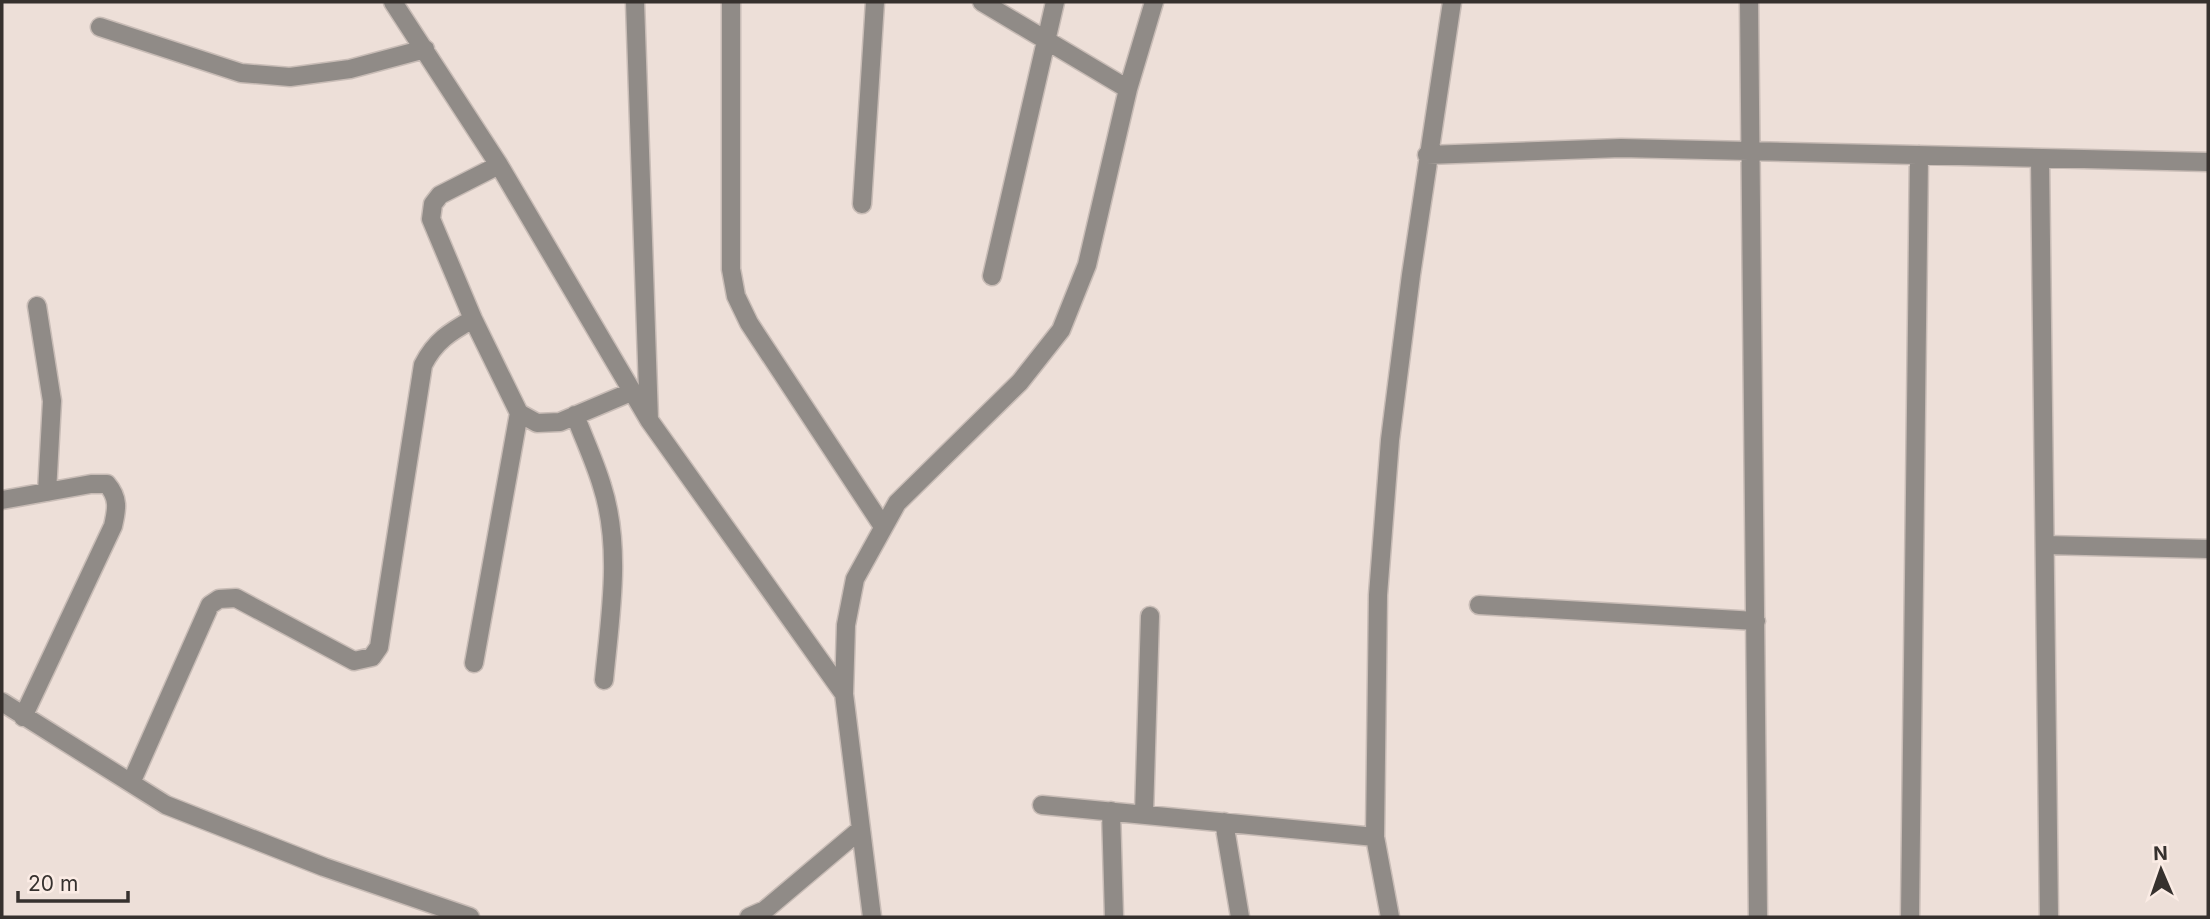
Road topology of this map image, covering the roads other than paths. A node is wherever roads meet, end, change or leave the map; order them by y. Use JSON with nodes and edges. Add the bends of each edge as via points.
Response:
{"nodes":[{"id":1,"x":393,"y":2,"type":"edge"},
{"id":2,"x":635,"y":2,"type":"edge"},
{"id":3,"x":731,"y":2,"type":"edge"},
{"id":4,"x":875,"y":2,"type":"edge"},
{"id":5,"x":982,"y":2,"type":"edge"},
{"id":6,"x":1055,"y":2,"type":"edge"},
{"id":7,"x":1154,"y":2,"type":"edge"},
{"id":8,"x":1452,"y":2,"type":"edge"},
{"id":9,"x":1749,"y":2,"type":"edge"},
{"id":10,"x":100,"y":27,"type":"dead end"},
{"id":11,"x":1048,"y":42,"type":"junction"},
{"id":12,"x":425,"y":49,"type":"junction"},
{"id":13,"x":1128,"y":89,"type":"junction"},
{"id":14,"x":1751,"y":151,"type":"junction"},
{"id":15,"x":1427,"y":155,"type":"junction"},
{"id":16,"x":1919,"y":155,"type":"junction"},
{"id":17,"x":2040,"y":158,"type":"junction"},
{"id":18,"x":2208,"y":162,"type":"edge"},
{"id":19,"x":499,"y":165,"type":"junction"},
{"id":20,"x":862,"y":204,"type":"dead end"},
{"id":21,"x":992,"y":276,"type":"dead end"},
{"id":22,"x":37,"y":306,"type":"dead end"},
{"id":23,"x":473,"y":319,"type":"junction"},
{"id":24,"x":631,"y":391,"type":"junction"},
{"id":25,"x":519,"y":413,"type":"junction"},
{"id":26,"x":575,"y":415,"type":"junction"},
{"id":27,"x":649,"y":420,"type":"junction"},
{"id":28,"x":47,"y":492,"type":"junction"},
{"id":29,"x":2,"y":500,"type":"edge"},
{"id":30,"x":882,"y":525,"type":"junction"},
{"id":31,"x":2045,"y":545,"type":"junction"},
{"id":32,"x":2208,"y":549,"type":"edge"},
{"id":33,"x":1479,"y":605,"type":"dead end"},
{"id":34,"x":1150,"y":616,"type":"dead end"},
{"id":35,"x":1756,"y":621,"type":"junction"},
{"id":36,"x":474,"y":663,"type":"dead end"},
{"id":37,"x":604,"y":680,"type":"dead end"},
{"id":38,"x":844,"y":694,"type":"junction"},
{"id":39,"x":2,"y":702,"type":"edge"},
{"id":40,"x":23,"y":717,"type":"junction"},
{"id":41,"x":131,"y":783,"type":"junction"},
{"id":42,"x":1042,"y":805,"type":"dead end"},
{"id":43,"x":1111,"y":811,"type":"junction"},
{"id":44,"x":1144,"y":814,"type":"junction"},
{"id":45,"x":1224,"y":822,"type":"junction"},
{"id":46,"x":861,"y":829,"type":"junction"},
{"id":47,"x":1375,"y":837,"type":"junction"},
{"id":48,"x":470,"y":917,"type":"edge"},
{"id":49,"x":749,"y":917,"type":"edge"},
{"id":50,"x":872,"y":917,"type":"edge"},
{"id":51,"x":1114,"y":917,"type":"edge"},
{"id":52,"x":1240,"y":917,"type":"edge"},
{"id":53,"x":1390,"y":917,"type":"edge"},
{"id":54,"x":1758,"y":917,"type":"edge"},
{"id":55,"x":1910,"y":917,"type":"edge"},
{"id":56,"x":2049,"y":917,"type":"edge"}],
"edges":[{"from":1,"to":12,"type":"street"},
{"from":2,"to":27,"type":"street"},
{"from":3,"to":30,"type":"street","via":[[731,269],[736,296]]},
{"from":4,"to":20,"type":"street"},
{"from":5,"to":11,"type":"street"},
{"from":6,"to":11,"type":"street"},
{"from":7,"to":13,"type":"street"},
{"from":8,"to":15,"type":"street"},
{"from":9,"to":14,"type":"street"},
{"from":10,"to":12,"type":"street","via":[[241,73],[290,77],[350,69]]},
{"from":11,"to":13,"type":"street"},
{"from":11,"to":21,"type":"street"},
{"from":12,"to":19,"type":"street"},
{"from":13,"to":30,"type":"street","via":[[1087,265],[1061,330],[1020,382],[897,503]]},
{"from":14,"to":15,"type":"street","via":[[1621,148]]},
{"from":14,"to":16,"type":"street"},
{"from":14,"to":35,"type":"street"},
{"from":15,"to":47,"type":"street","via":[[1391,440],[1378,595]]},
{"from":16,"to":17,"type":"street"},
{"from":16,"to":55,"type":"street"},
{"from":17,"to":18,"type":"street"},
{"from":17,"to":31,"type":"street"},
{"from":19,"to":23,"type":"street","via":[[440,195],[433,204],[431,219],[438,240]]},
{"from":19,"to":24,"type":"street"},
{"from":22,"to":28,"type":"street","via":[[52,401]]},
{"from":23,"to":25,"type":"street"},
{"from":23,"to":41,"type":"street","via":[[433,346],[423,365],[379,648],[372,657],[355,660],[236,598],[219,599],[210,605]]},
{"from":24,"to":26,"type":"street"},
{"from":24,"to":27,"type":"street"},
{"from":25,"to":26,"type":"street","via":[[537,423],[560,422]]},
{"from":25,"to":36,"type":"street"},
{"from":26,"to":37,"type":"street","via":[[603,488],[611,532],[612,593]]},
{"from":27,"to":38,"type":"street"},
{"from":28,"to":29,"type":"street"},
{"from":28,"to":40,"type":"street","via":[[107,484],[118,507]]},
{"from":30,"to":38,"type":"street","via":[[855,579],[846,625]]},
{"from":31,"to":32,"type":"street"},
{"from":31,"to":56,"type":"street"},
{"from":33,"to":35,"type":"street"},
{"from":34,"to":44,"type":"street"},
{"from":35,"to":54,"type":"street"},
{"from":38,"to":46,"type":"street"},
{"from":39,"to":40,"type":"street"},
{"from":40,"to":41,"type":"street"},
{"from":41,"to":48,"type":"street","via":[[166,805],[324,867]]},
{"from":42,"to":43,"type":"street"},
{"from":43,"to":44,"type":"street"},
{"from":43,"to":51,"type":"street"},
{"from":44,"to":45,"type":"street"},
{"from":45,"to":47,"type":"street"},
{"from":45,"to":52,"type":"street"},
{"from":46,"to":49,"type":"street","via":[[765,910]]},
{"from":46,"to":50,"type":"street"},
{"from":47,"to":53,"type":"street"}]}
